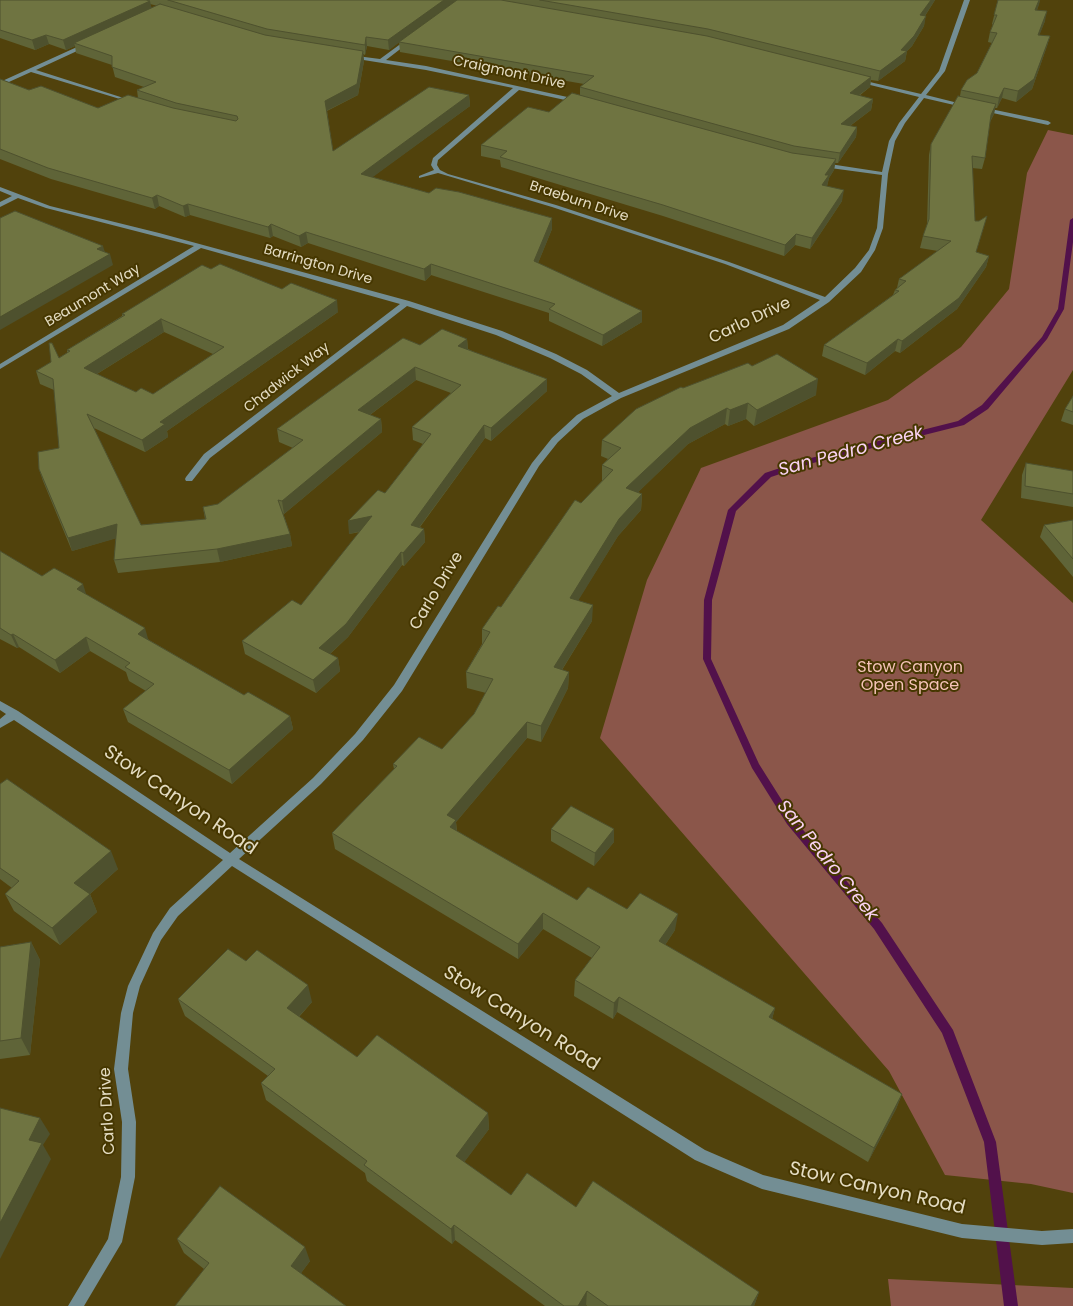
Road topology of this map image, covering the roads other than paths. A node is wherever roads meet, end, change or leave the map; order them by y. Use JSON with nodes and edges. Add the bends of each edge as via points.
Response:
{"nodes":[{"id":1,"x":967,"y":0,"type":"edge"},
{"id":2,"x":419,"y":32,"type":"edge"},
{"id":3,"x":98,"y":39,"type":"edge"},
{"id":4,"x":346,"y":55,"type":"edge"},
{"id":5,"x":382,"y":60,"type":"junction"},
{"id":6,"x":30,"y":70,"type":"junction"},
{"id":7,"x":847,"y":79,"type":"edge"},
{"id":8,"x":0,"y":84,"type":"edge"},
{"id":9,"x":517,"y":88,"type":"junction"},
{"id":10,"x":924,"y":97,"type":"junction"},
{"id":11,"x":584,"y":102,"type":"edge"},
{"id":12,"x":141,"y":105,"type":"edge"},
{"id":13,"x":1048,"y":123,"type":"dead end"},
{"id":14,"x":818,"y":164,"type":"edge"},
{"id":15,"x":438,"y":171,"type":"junction"},
{"id":16,"x":885,"y":174,"type":"junction"},
{"id":17,"x":421,"y":177,"type":"dead end"},
{"id":18,"x":0,"y":189,"type":"edge"},
{"id":19,"x":17,"y":196,"type":"junction"},
{"id":20,"x":0,"y":205,"type":"edge"},
{"id":21,"x":200,"y":246,"type":"junction"},
{"id":22,"x":826,"y":300,"type":"junction"},
{"id":23,"x":406,"y":303,"type":"junction"},
{"id":24,"x":0,"y":367,"type":"edge"},
{"id":25,"x":618,"y":396,"type":"junction"},
{"id":26,"x":189,"y":479,"type":"dead end"},
{"id":27,"x":0,"y":705,"type":"edge"},
{"id":28,"x":14,"y":714,"type":"junction"},
{"id":29,"x":0,"y":724,"type":"edge"},
{"id":30,"x":231,"y":860,"type":"junction"},
{"id":31,"x":1073,"y":1236,"type":"edge"},
{"id":32,"x":75,"y":1306,"type":"edge"}],
"edges":[{"from":1,"to":10,"type":"street","name":"Carlo Drive","via":[[948,58]]},
{"from":2,"to":5,"type":"street"},
{"from":3,"to":6,"type":"street"},
{"from":4,"to":5,"type":"street","name":"Craigmont Drive"},
{"from":5,"to":9,"type":"street","name":"Craigmont Drive"},
{"from":6,"to":8,"type":"street"},
{"from":6,"to":12,"type":"street"},
{"from":7,"to":10,"type":"street"},
{"from":9,"to":11,"type":"street","name":"Craigmont Drive"},
{"from":9,"to":15,"type":"street","via":[[435,159]]},
{"from":10,"to":13,"type":"street"},
{"from":10,"to":16,"type":"street","name":"Carlo Drive","via":[[902,122],[892,141]]},
{"from":14,"to":16,"type":"street"},
{"from":15,"to":17,"type":"street"},
{"from":15,"to":22,"type":"street","name":"Braeburn Drive","via":[[718,260]]},
{"from":16,"to":22,"type":"street","name":"Carlo Drive","via":[[880,228],[872,250],[858,270]]},
{"from":18,"to":19,"type":"street","name":"Barrington Drive"},
{"from":19,"to":20,"type":"street"},
{"from":19,"to":21,"type":"street","name":"Barrington Drive"},
{"from":21,"to":23,"type":"street","name":"Barrington Drive"},
{"from":21,"to":24,"type":"street","name":"Beaumont Way"},
{"from":22,"to":25,"type":"street","name":"Carlo Drive","via":[[786,327]]},
{"from":23,"to":25,"type":"street","name":"Barrington Drive","via":[[499,333],[554,356]]},
{"from":23,"to":26,"type":"street","name":"Chadwick Way","via":[[207,456]]},
{"from":25,"to":30,"type":"street","name":"Carlo Drive","via":[[580,417],[555,440],[535,464],[398,688],[359,737]]},
{"from":27,"to":28,"type":"street","name":"Stow Canyon Road"},
{"from":28,"to":29,"type":"street"},
{"from":28,"to":30,"type":"street","name":"Stow Canyon Road"},
{"from":30,"to":31,"type":"street","name":"Stow Canyon Road","via":[[700,1155],[762,1182],[962,1231],[1042,1238]]},
{"from":30,"to":32,"type":"street","name":"Carlo Drive","via":[[174,912],[157,937],[134,986],[127,1013],[122,1069],[128,1122],[128,1177],[115,1242]]}]}
